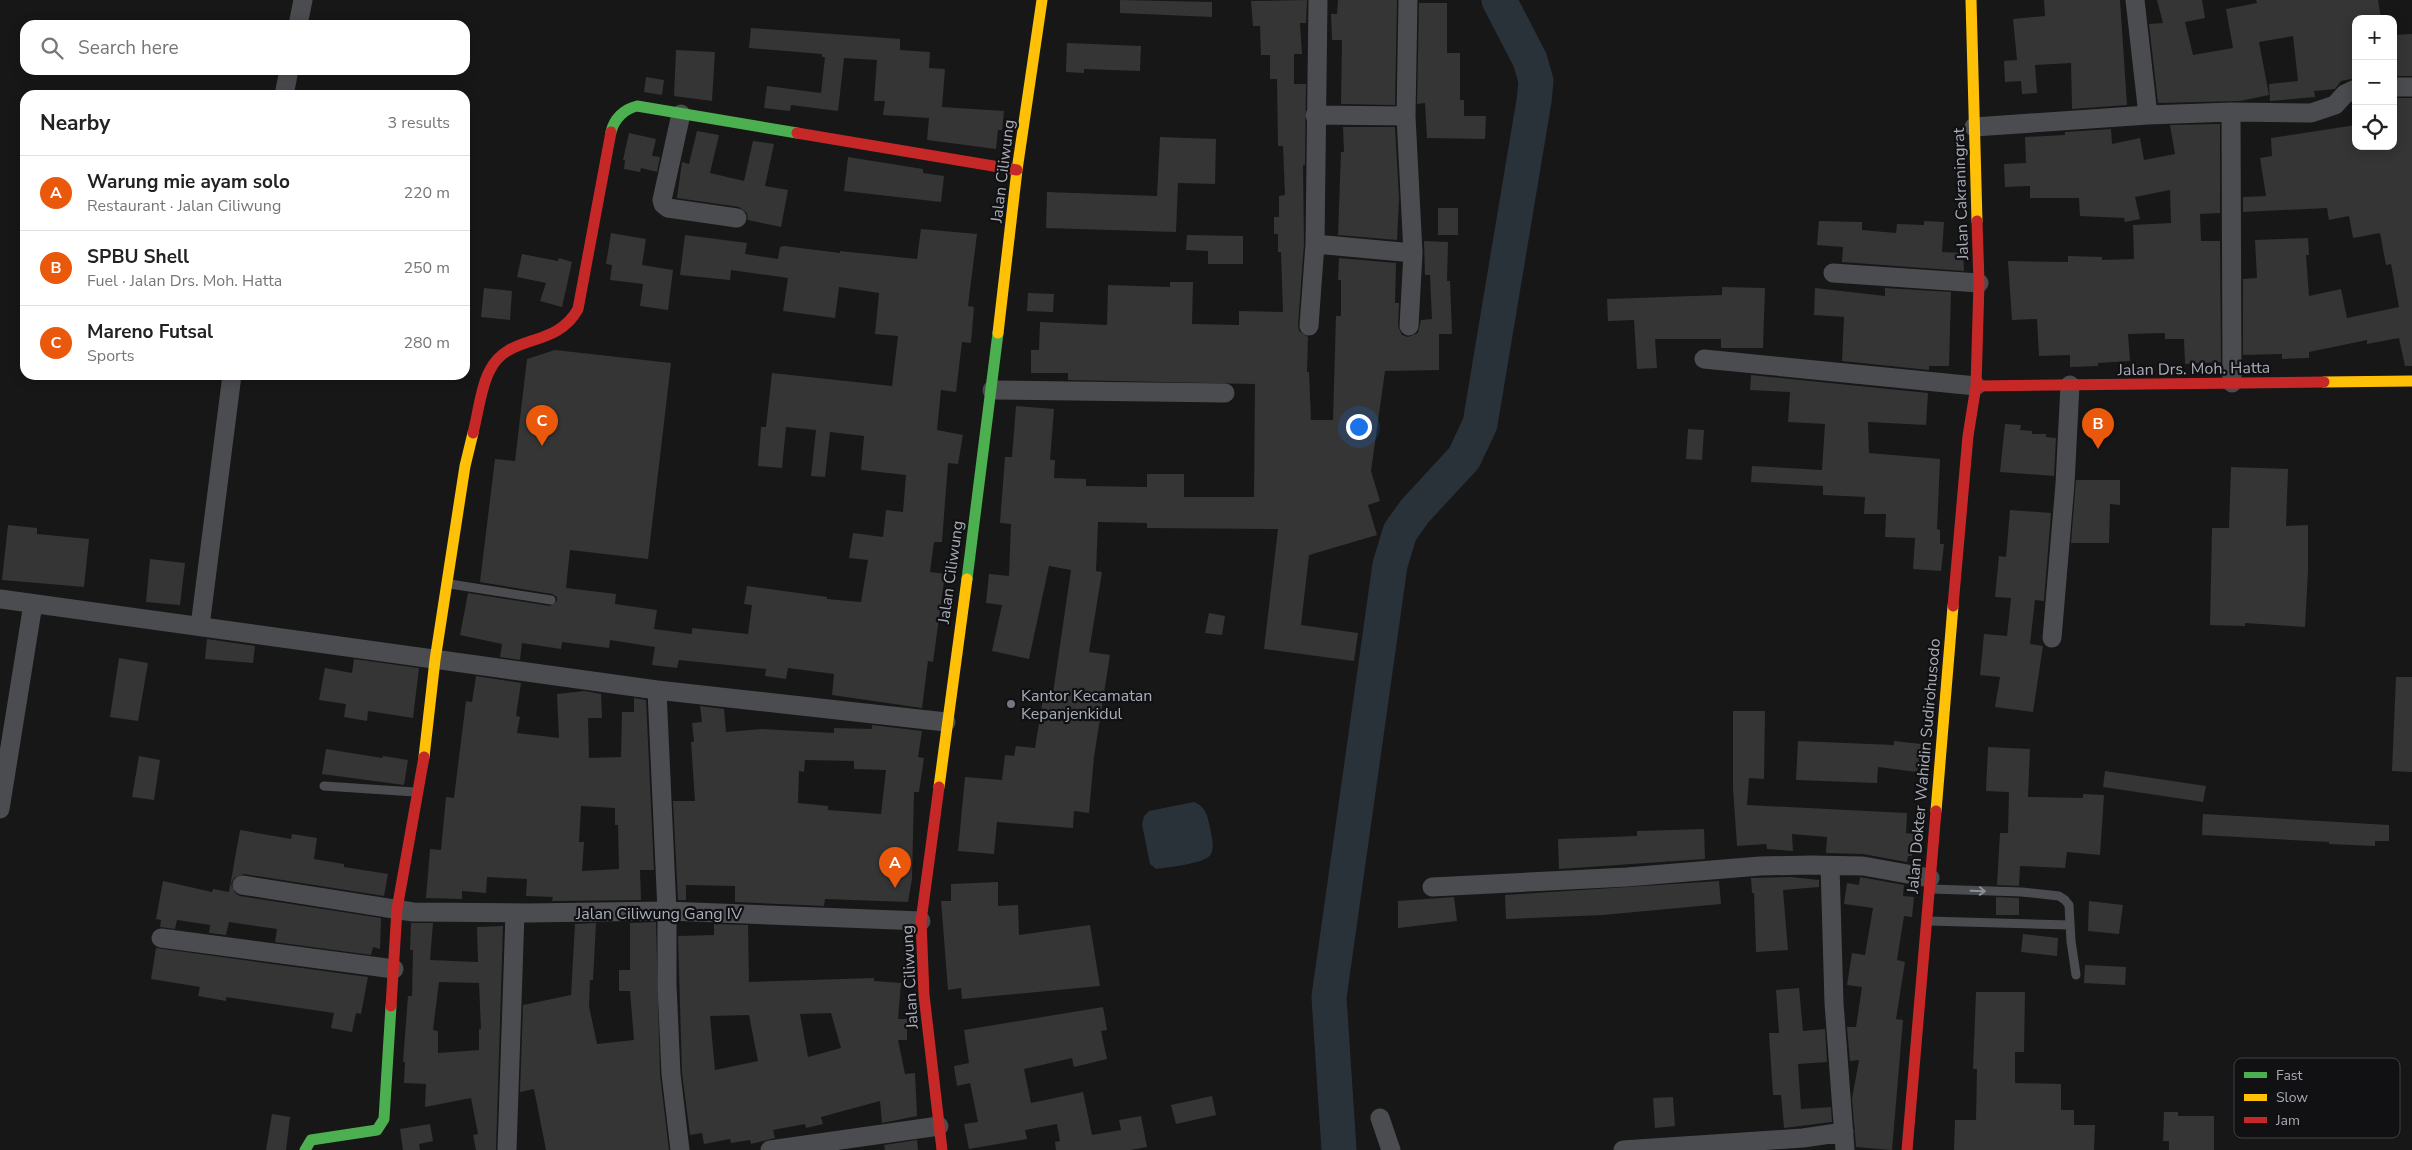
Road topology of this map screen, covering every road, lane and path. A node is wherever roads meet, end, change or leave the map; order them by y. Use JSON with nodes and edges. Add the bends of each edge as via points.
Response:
{"nodes":[{"id":1,"x":303,"y":0,"type":"edge"},
{"id":2,"x":1042,"y":0,"type":"edge"},
{"id":3,"x":1318,"y":0,"type":"edge"},
{"id":4,"x":1408,"y":0,"type":"edge"},
{"id":5,"x":1971,"y":0,"type":"edge"},
{"id":6,"x":2135,"y":0,"type":"edge"},
{"id":7,"x":299,"y":20,"type":"edge"},
{"id":8,"x":288,"y":75,"type":"edge"},
{"id":9,"x":2397,"y":87,"type":"edge"},
{"id":10,"x":2412,"y":87,"type":"edge"},
{"id":11,"x":285,"y":90,"type":"edge"},
{"id":12,"x":2352,"y":91,"type":"edge"},
{"id":13,"x":2231,"y":112,"type":"junction"},
{"id":14,"x":681,"y":114,"type":"junction"},
{"id":15,"x":1315,"y":115,"type":"junction"},
{"id":16,"x":2148,"y":115,"type":"junction"},
{"id":17,"x":1406,"y":116,"type":"junction"},
{"id":18,"x":1974,"y":127,"type":"junction"},
{"id":19,"x":1017,"y":170,"type":"junction"},
{"id":20,"x":736,"y":218,"type":"dead end"},
{"id":21,"x":1315,"y":244,"type":"junction"},
{"id":22,"x":1413,"y":253,"type":"junction"},
{"id":23,"x":1833,"y":273,"type":"dead end"},
{"id":24,"x":1979,"y":283,"type":"junction"},
{"id":25,"x":1309,"y":326,"type":"dead end"},
{"id":26,"x":1409,"y":326,"type":"dead end"},
{"id":27,"x":1704,"y":359,"type":"dead end"},
{"id":28,"x":231,"y":380,"type":"edge"},
{"id":29,"x":2412,"y":381,"type":"edge"},
{"id":30,"x":2232,"y":384,"type":"junction"},
{"id":31,"x":2070,"y":385,"type":"junction"},
{"id":32,"x":1976,"y":386,"type":"junction"},
{"id":33,"x":992,"y":390,"type":"junction"},
{"id":34,"x":1226,"y":393,"type":"dead end"},
{"id":35,"x":447,"y":583,"type":"junction"},
{"id":36,"x":0,"y":599,"type":"edge"},
{"id":37,"x":551,"y":600,"type":"dead end"},
{"id":38,"x":33,"y":604,"type":"junction"},
{"id":39,"x":200,"y":626,"type":"junction"},
{"id":40,"x":2052,"y":638,"type":"dead end"},
{"id":41,"x":436,"y":660,"type":"junction"},
{"id":42,"x":656,"y":690,"type":"junction"},
{"id":43,"x":946,"y":722,"type":"junction"},
{"id":44,"x":324,"y":786,"type":"dead end"},
{"id":45,"x":417,"y":792,"type":"junction"},
{"id":46,"x":0,"y":809,"type":"edge"},
{"id":47,"x":1830,"y":866,"type":"junction"},
{"id":48,"x":1929,"y":884,"type":"junction"},
{"id":49,"x":242,"y":885,"type":"dead end"},
{"id":50,"x":1432,"y":887,"type":"dead end"},
{"id":51,"x":397,"y":909,"type":"junction"},
{"id":52,"x":667,"y":910,"type":"junction"},
{"id":53,"x":515,"y":913,"type":"junction"},
{"id":54,"x":1926,"y":921,"type":"junction"},
{"id":55,"x":921,"y":922,"type":"junction"},
{"id":56,"x":2070,"y":925,"type":"junction"},
{"id":57,"x":161,"y":938,"type":"dead end"},
{"id":58,"x":394,"y":969,"type":"junction"},
{"id":59,"x":2076,"y":975,"type":"dead end"},
{"id":60,"x":1380,"y":1118,"type":"dead end"},
{"id":61,"x":939,"y":1126,"type":"junction"},
{"id":62,"x":1845,"y":1141,"type":"edge"},
{"id":63,"x":305,"y":1150,"type":"edge"},
{"id":64,"x":507,"y":1150,"type":"edge"},
{"id":65,"x":680,"y":1150,"type":"edge"},
{"id":66,"x":770,"y":1150,"type":"edge"},
{"id":67,"x":942,"y":1150,"type":"edge"},
{"id":68,"x":1391,"y":1150,"type":"edge"},
{"id":69,"x":1623,"y":1150,"type":"edge"},
{"id":70,"x":1907,"y":1150,"type":"edge"}],
"edges":[{"from":1,"to":7,"type":"street"},
{"from":2,"to":19,"type":"main road","name":"Jalan Ciliwung"},
{"from":3,"to":15,"type":"street"},
{"from":4,"to":17,"type":"street"},
{"from":5,"to":18,"type":"main road","name":"Jalan Cakraningrat"},
{"from":6,"to":16,"type":"street"},
{"from":8,"to":11,"type":"street"},
{"from":9,"to":10,"type":"street"},
{"from":12,"to":13,"type":"street","via":[[2335,105],[2311,114]]},
{"from":13,"to":16,"type":"street"},
{"from":13,"to":30,"type":"street"},
{"from":14,"to":19,"type":"main road"},
{"from":14,"to":20,"type":"street","via":[[663,204],[668,208]]},
{"from":14,"to":35,"type":"main road","via":[[630,107],[613,124],[578,309],[573,321],[557,332],[507,351],[489,371],[465,466]]},
{"from":15,"to":17,"type":"street"},
{"from":15,"to":21,"type":"street"},
{"from":16,"to":18,"type":"street"},
{"from":17,"to":22,"type":"street"},
{"from":18,"to":24,"type":"main road","name":"Jalan Cakraningrat"},
{"from":19,"to":33,"type":"main road","name":"Jalan Ciliwung"},
{"from":21,"to":22,"type":"street"},
{"from":21,"to":25,"type":"street"},
{"from":22,"to":26,"type":"street"},
{"from":23,"to":24,"type":"street"},
{"from":24,"to":32,"type":"main road","name":"Jalan Cakraningrat"},
{"from":27,"to":32,"type":"street"},
{"from":28,"to":39,"type":"street"},
{"from":29,"to":30,"type":"main road","name":"Jalan Drs. Moh. Hatta"},
{"from":30,"to":31,"type":"main road","name":"Jalan Drs. Moh. Hatta"},
{"from":31,"to":32,"type":"main road","name":"Jalan Drs. Moh. Hatta"},
{"from":31,"to":40,"type":"street"},
{"from":32,"to":48,"type":"main road","name":"Jalan Dokter Wahidin Sudirohusodo","via":[[1968,436]]},
{"from":33,"to":34,"type":"street"},
{"from":33,"to":43,"type":"main road","name":"Jalan Ciliwung"},
{"from":35,"to":37,"type":"lane"},
{"from":35,"to":41,"type":"main road"},
{"from":36,"to":38,"type":"street"},
{"from":38,"to":39,"type":"street"},
{"from":38,"to":46,"type":"street"},
{"from":39,"to":41,"type":"street"},
{"from":41,"to":42,"type":"street"},
{"from":41,"to":45,"type":"main road"},
{"from":42,"to":43,"type":"street"},
{"from":42,"to":52,"type":"street"},
{"from":43,"to":55,"type":"main road","name":"Jalan Ciliwung"},
{"from":44,"to":45,"type":"lane"},
{"from":45,"to":51,"type":"main road"},
{"from":47,"to":48,"type":"street","via":[[1863,866]]},
{"from":47,"to":50,"type":"street","via":[[1760,866]]},
{"from":47,"to":62,"type":"street","via":[[1834,1003]]},
{"from":48,"to":54,"type":"main road","name":"Jalan Dokter Wahidin Sudirohusodo"},
{"from":48,"to":56,"type":"lane","one_way":true,"via":[[2059,896],[2069,905]]},
{"from":49,"to":51,"type":"street","name":"Jalan Ciliwung Gang IV"},
{"from":51,"to":53,"type":"street","name":"Jalan Ciliwung Gang IV"},
{"from":51,"to":58,"type":"main road"},
{"from":52,"to":53,"type":"street","name":"Jalan Ciliwung Gang IV"},
{"from":52,"to":55,"type":"street","name":"Jalan Ciliwung Gang IV"},
{"from":52,"to":65,"type":"street","via":[[671,1074]]},
{"from":53,"to":64,"type":"street"},
{"from":54,"to":56,"type":"lane"},
{"from":54,"to":70,"type":"main road","name":"Jalan Dokter Wahidin Sudirohusodo"},
{"from":55,"to":61,"type":"main road","name":"Jalan Ciliwung","via":[[924,995]]},
{"from":56,"to":59,"type":"lane"},
{"from":57,"to":58,"type":"street"},
{"from":58,"to":63,"type":"main road","via":[[386,1113],[381,1125],[371,1132],[311,1140]]},
{"from":60,"to":68,"type":"street"},
{"from":61,"to":66,"type":"street"},
{"from":61,"to":67,"type":"main road","name":"Jalan Ciliwung"},
{"from":62,"to":69,"type":"street","via":[[1803,1138]]}]}
